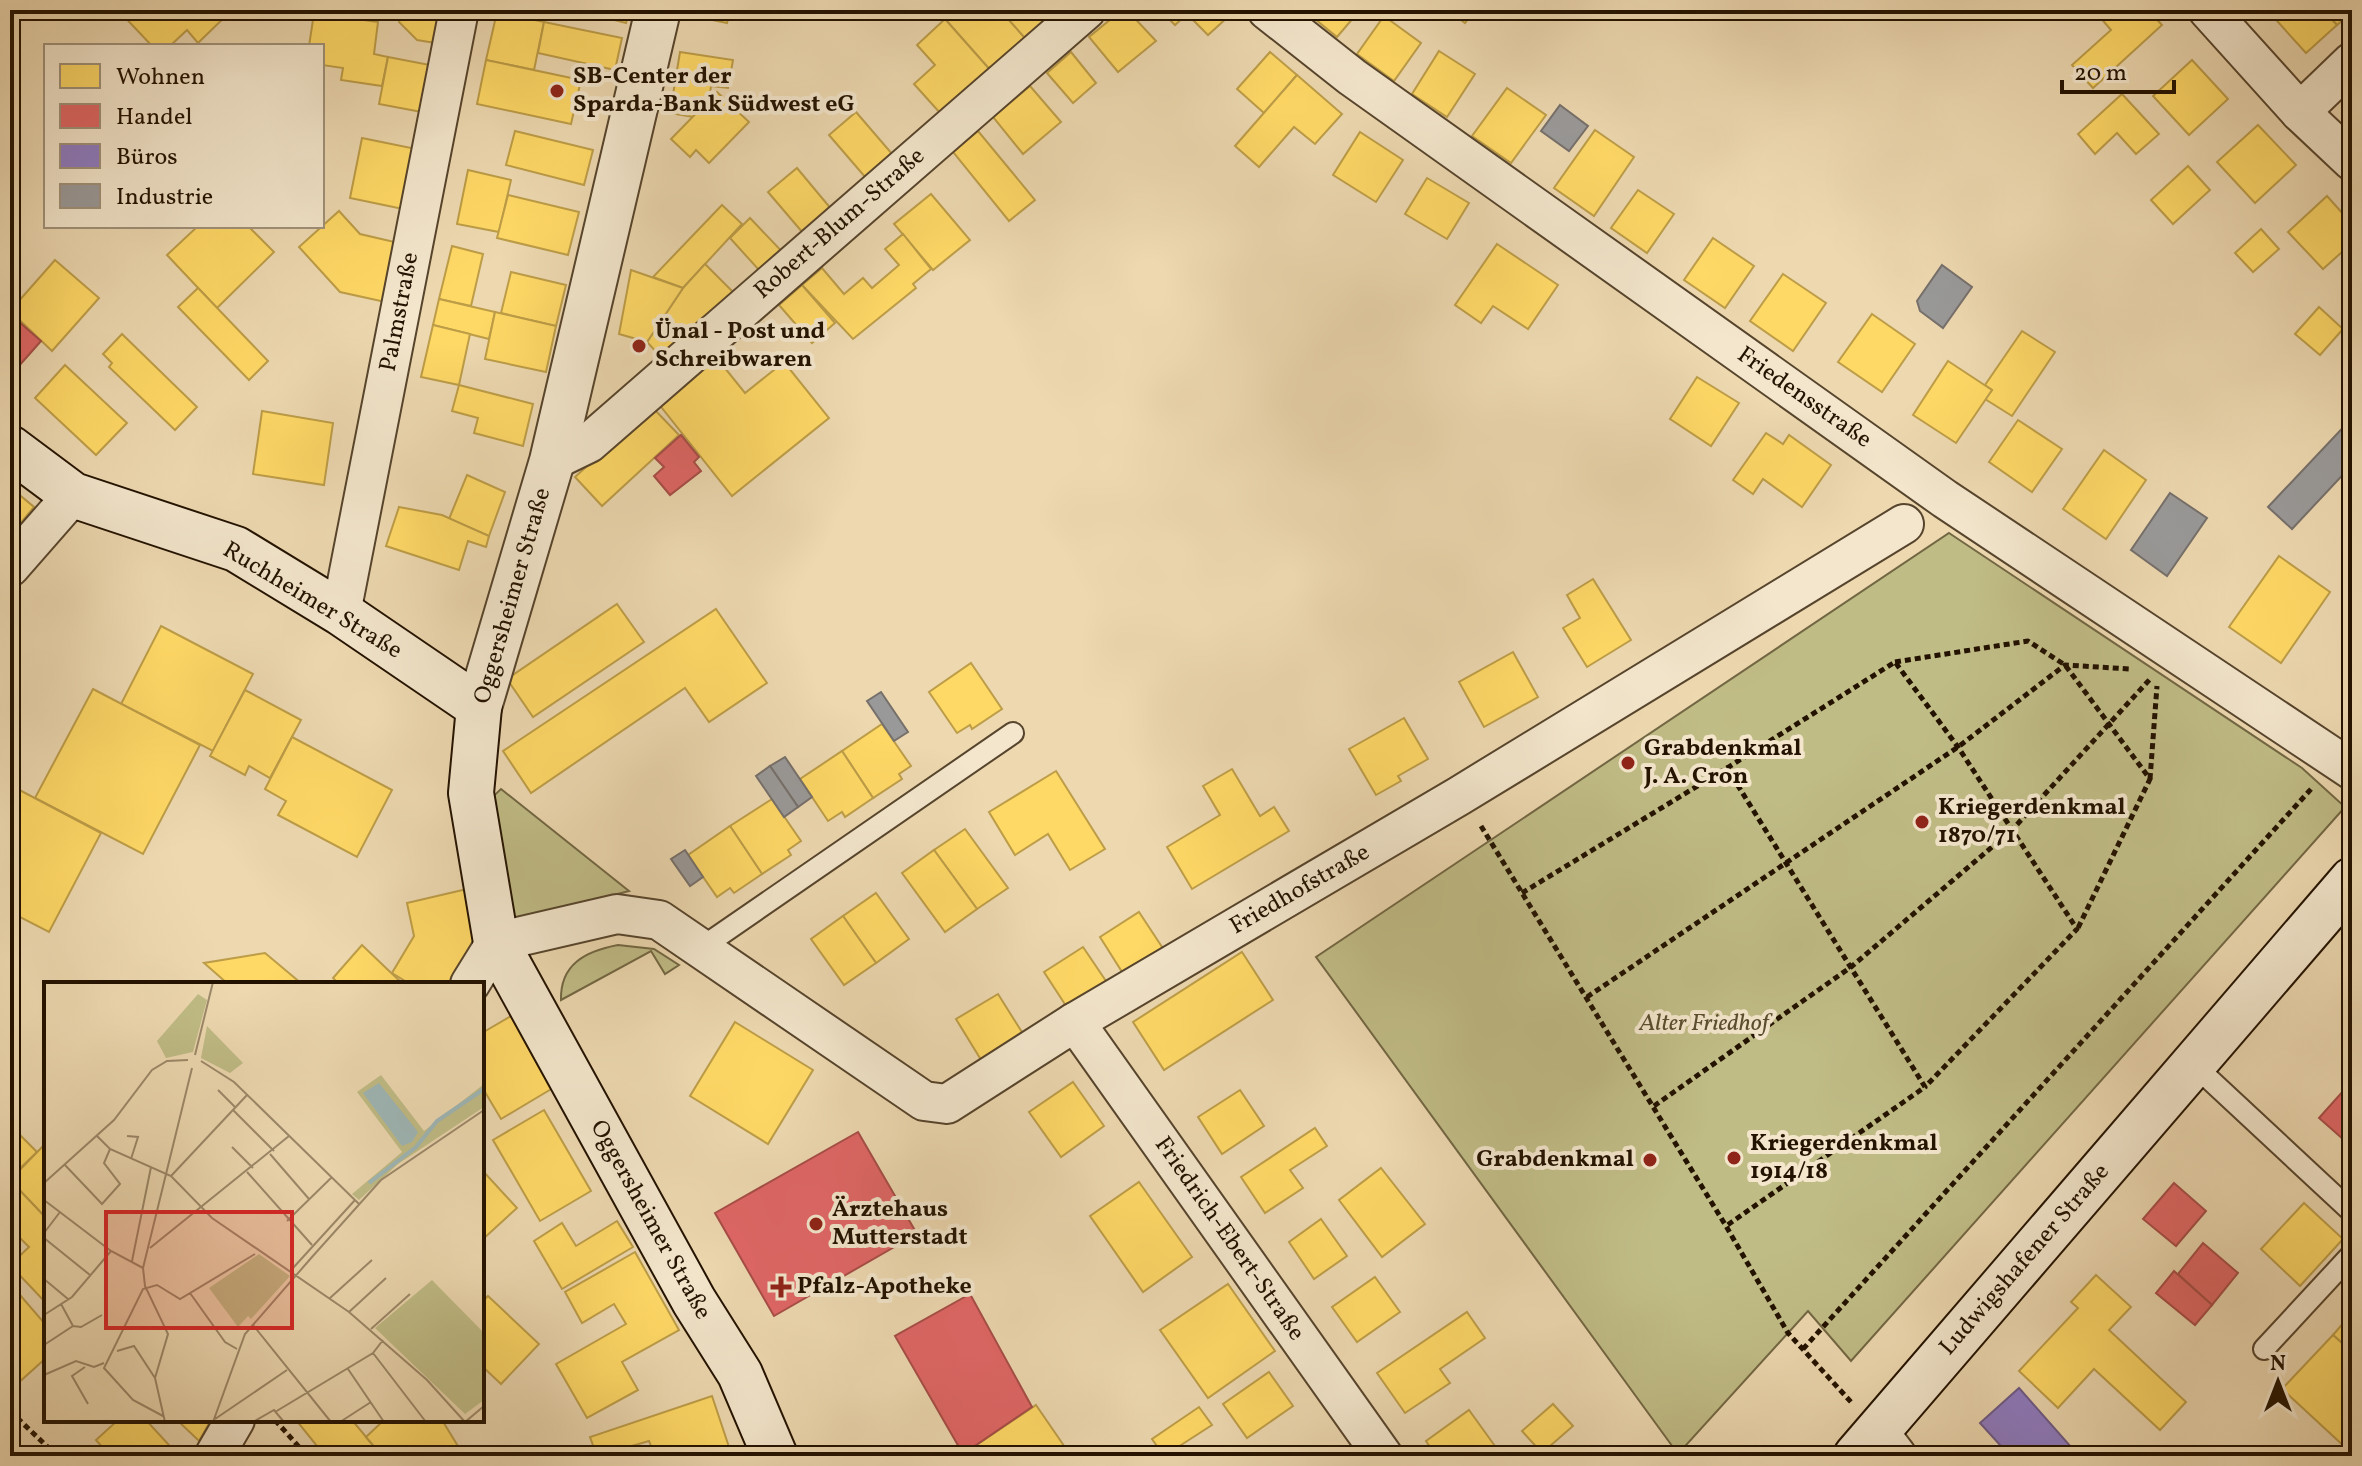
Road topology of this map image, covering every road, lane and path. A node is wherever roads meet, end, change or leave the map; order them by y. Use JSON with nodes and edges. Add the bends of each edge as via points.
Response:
{"nodes":[{"id":1,"x":459,"y":10,"type":"edge"},
{"id":2,"x":658,"y":10,"type":"edge"},
{"id":3,"x":1086,"y":10,"type":"edge"},
{"id":4,"x":1267,"y":10,"type":"edge"},
{"id":5,"x":2208,"y":10,"type":"edge"},
{"id":6,"x":2352,"y":62,"type":"edge"},
{"id":7,"x":2300,"y":112,"type":"junction"},
{"id":8,"x":2352,"y":161,"type":"edge"},
{"id":9,"x":10,"y":448,"type":"edge"},
{"id":10,"x":552,"y":461,"type":"junction"},
{"id":11,"x":73,"y":495,"type":"junction"},
{"id":12,"x":1904,"y":524,"type":"dead end"},
{"id":13,"x":10,"y":567,"type":"edge"},
{"id":14,"x":341,"y":613,"type":"junction"},
{"id":15,"x":1895,"y":662,"type":"junction"},
{"id":16,"x":2065,"y":665,"type":"junction"},
{"id":17,"x":2159,"y":671,"type":"junction"},
{"id":18,"x":479,"y":707,"type":"junction"},
{"id":19,"x":2108,"y":722,"type":"junction"},
{"id":20,"x":1013,"y":733,"type":"dead end"},
{"id":21,"x":1958,"y":747,"type":"junction"},
{"id":22,"x":2344,"y":765,"type":"edge"},
{"id":23,"x":1727,"y":768,"type":"junction"},
{"id":24,"x":2150,"y":779,"type":"junction"},
{"id":25,"x":1459,"y":796,"type":"junction"},
{"id":26,"x":2012,"y":830,"type":"junction"},
{"id":27,"x":1787,"y":863,"type":"junction"},
{"id":28,"x":2352,"y":880,"type":"edge"},
{"id":29,"x":1522,"y":893,"type":"junction"},
{"id":30,"x":2077,"y":929,"type":"junction"},
{"id":31,"x":496,"y":942,"type":"junction"},
{"id":32,"x":701,"y":948,"type":"junction"},
{"id":33,"x":1851,"y":967,"type":"junction"},
{"id":34,"x":471,"y":982,"type":"edge"},
{"id":35,"x":1587,"y":997,"type":"junction"},
{"id":36,"x":1075,"y":1022,"type":"junction"},
{"id":37,"x":2193,"y":1064,"type":"junction"},
{"id":38,"x":1925,"y":1087,"type":"junction"},
{"id":39,"x":1654,"y":1106,"type":"junction"},
{"id":40,"x":2352,"y":1212,"type":"edge"},
{"id":41,"x":1726,"y":1226,"type":"junction"},
{"id":42,"x":2352,"y":1254,"type":"edge"},
{"id":43,"x":1803,"y":1349,"type":"junction"},
{"id":44,"x":2264,"y":1349,"type":"dead end"},
{"id":45,"x":10,"y":1411,"type":"edge"},
{"id":46,"x":234,"y":1422,"type":"edge"},
{"id":47,"x":277,"y":1422,"type":"edge"},
{"id":48,"x":1877,"y":1448,"type":"edge"},
{"id":49,"x":57,"y":1456,"type":"edge"},
{"id":50,"x":214,"y":1456,"type":"edge"},
{"id":51,"x":307,"y":1456,"type":"edge"},
{"id":52,"x":775,"y":1456,"type":"edge"},
{"id":53,"x":1383,"y":1456,"type":"edge"}],
"edges":[{"from":1,"to":14,"type":"street","name":"Palmstraße"},
{"from":2,"to":10,"type":"main road","name":"Oggersheimer Straße"},
{"from":3,"to":10,"type":"street","name":"Robert-Blum-Straße","via":[[589,443]]},
{"from":4,"to":22,"type":"street","name":"Friedensstraße","via":[[1352,77],[1945,499]]},
{"from":5,"to":7,"type":"street"},
{"from":6,"to":7,"type":"street"},
{"from":7,"to":8,"type":"street"},
{"from":9,"to":11,"type":"main road","name":"Ruchheimer Straße"},
{"from":10,"to":18,"type":"main road","name":"Oggersheimer Straße"},
{"from":11,"to":13,"type":"street"},
{"from":11,"to":14,"type":"main road","name":"Ruchheimer Straße","via":[[236,549]]},
{"from":12,"to":25,"type":"street","name":"Friedhofstraße"},
{"from":14,"to":18,"type":"main road","name":"Ruchheimer Straße"},
{"from":15,"to":16,"type":"path","via":[[2028,641]]},
{"from":15,"to":21,"type":"path"},
{"from":15,"to":23,"type":"path"},
{"from":16,"to":17,"type":"path"},
{"from":16,"to":19,"type":"path"},
{"from":16,"to":21,"type":"path"},
{"from":17,"to":19,"type":"path"},
{"from":17,"to":24,"type":"path"},
{"from":18,"to":31,"type":"main road","name":"Oggersheimer Straße","via":[[471,793]]},
{"from":19,"to":24,"type":"path"},
{"from":19,"to":26,"type":"path"},
{"from":20,"to":32,"type":"lane"},
{"from":21,"to":26,"type":"path"},
{"from":21,"to":27,"type":"path"},
{"from":22,"to":43,"type":"path"},
{"from":23,"to":27,"type":"path"},
{"from":23,"to":29,"type":"path"},
{"from":24,"to":30,"type":"path"},
{"from":25,"to":29,"type":"path"},
{"from":25,"to":36,"type":"street","name":"Friedhofstraße"},
{"from":26,"to":30,"type":"path"},
{"from":26,"to":33,"type":"path"},
{"from":27,"to":33,"type":"path"},
{"from":27,"to":35,"type":"path"},
{"from":28,"to":37,"type":"main road","name":"Ludwigshafener Straße"},
{"from":29,"to":35,"type":"path"},
{"from":30,"to":38,"type":"path"},
{"from":31,"to":32,"type":"street","name":"Friedhofstraße","via":[[617,914],[659,920]]},
{"from":31,"to":34,"type":"street"},
{"from":31,"to":52,"type":"main road","name":"Oggersheimer Straße","via":[[694,1301],[740,1374]]},
{"from":32,"to":36,"type":"street","name":"Friedhofstraße","via":[[924,1101],[947,1104]]},
{"from":33,"to":38,"type":"path"},
{"from":33,"to":39,"type":"path"},
{"from":35,"to":39,"type":"path"},
{"from":36,"to":53,"type":"street","name":"Friedrich-Ebert-Straße"},
{"from":37,"to":40,"type":"lane"},
{"from":37,"to":48,"type":"main road","name":"Ludwigshafener Straße"},
{"from":38,"to":41,"type":"path"},
{"from":39,"to":41,"type":"path"},
{"from":41,"to":43,"type":"path","via":[[1788,1333]]},
{"from":42,"to":44,"type":"lane"},
{"from":43,"to":48,"type":"path"},
{"from":45,"to":49,"type":"path"},
{"from":46,"to":50,"type":"street"},
{"from":47,"to":51,"type":"path"}]}
